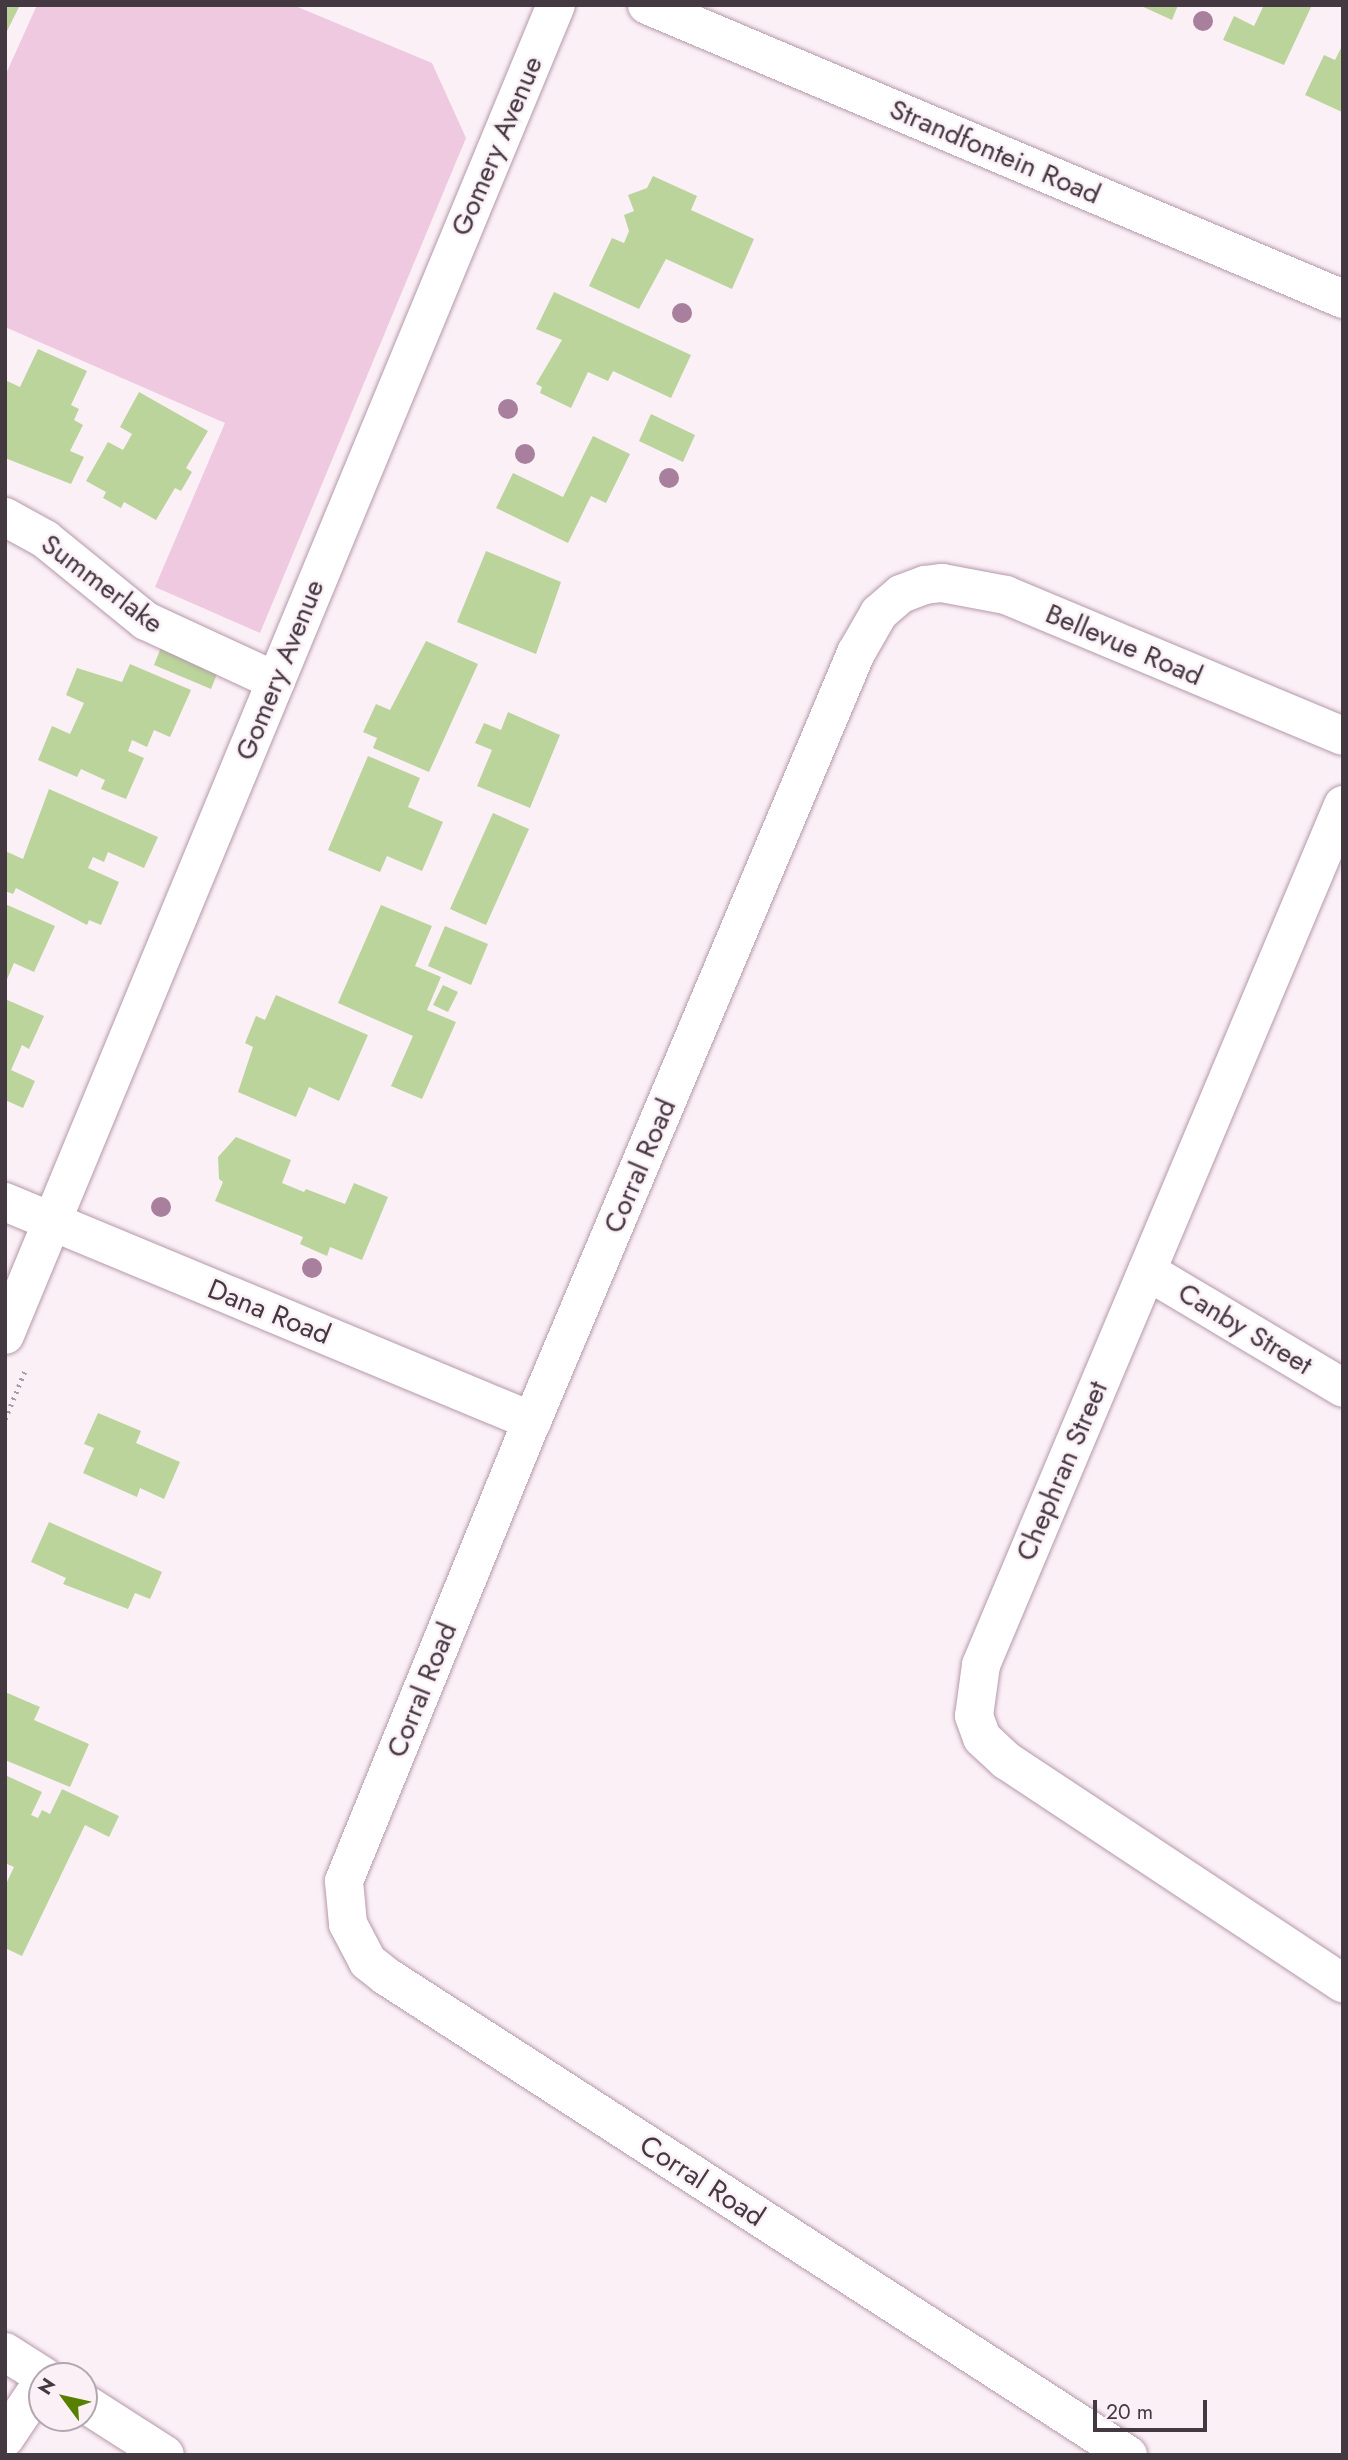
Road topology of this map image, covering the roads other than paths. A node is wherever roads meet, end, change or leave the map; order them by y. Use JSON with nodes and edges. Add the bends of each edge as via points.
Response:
{"nodes":[{"id":1,"x":556,"y":5,"type":"edge"},
{"id":2,"x":647,"y":5,"type":"edge"},
{"id":3,"x":1343,"y":299,"type":"edge"},
{"id":4,"x":5,"y":517,"type":"edge"},
{"id":5,"x":901,"y":594,"type":"joint"},
{"id":6,"x":276,"y":681,"type":"junction"},
{"id":7,"x":1343,"y":736,"type":"edge"},
{"id":8,"x":1343,"y":805,"type":"edge"},
{"id":9,"x":5,"y":1202,"type":"edge"},
{"id":10,"x":52,"y":1222,"type":"junction"},
{"id":11,"x":1147,"y":1271,"type":"junction"},
{"id":12,"x":5,"y":1335,"type":"edge"},
{"id":13,"x":1343,"y":1388,"type":"edge"},
{"id":14,"x":532,"y":1421,"type":"junction"},
{"id":15,"x":1343,"y":1983,"type":"edge"},
{"id":16,"x":5,"y":2352,"type":"edge"},
{"id":17,"x":28,"y":2367,"type":"edge"},
{"id":18,"x":28,"y":2404,"type":"edge"},
{"id":19,"x":98,"y":2412,"type":"edge"},
{"id":20,"x":5,"y":2438,"type":"edge"},
{"id":21,"x":165,"y":2455,"type":"edge"},
{"id":22,"x":1128,"y":2455,"type":"edge"}],
"edges":[{"from":1,"to":6,"type":"street","name":"Gomery Avenue"},
{"from":2,"to":3,"type":"street","name":"Strandfontein Road"},
{"from":4,"to":6,"type":"street","name":"Summerlake","via":[[45,539],[146,621]]},
{"from":5,"to":7,"type":"street","name":"Bellevue Road","via":[[942,583],[1006,595]]},
{"from":5,"to":14,"type":"street","name":"Corral Road","via":[[878,613],[856,653]]},
{"from":6,"to":10,"type":"street","name":"Gomery Avenue"},
{"from":8,"to":11,"type":"street","name":"Chephran Street"},
{"from":9,"to":10,"type":"street","name":"Dana Road"},
{"from":10,"to":12,"type":"street","name":"Gomery Avenue"},
{"from":10,"to":14,"type":"street","name":"Dana Road"},
{"from":11,"to":13,"type":"street","name":"Canby Street"},
{"from":11,"to":15,"type":"street","name":"Chephran Street","via":[[981,1665],[974,1716],[982,1738],[1007,1761]]},
{"from":14,"to":22,"type":"street","name":"Corral Road","via":[[344,1881],[343,1905],[359,1947],[386,1976]]},
{"from":16,"to":17,"type":"street"},
{"from":18,"to":20,"type":"street"},
{"from":19,"to":21,"type":"street"}]}
